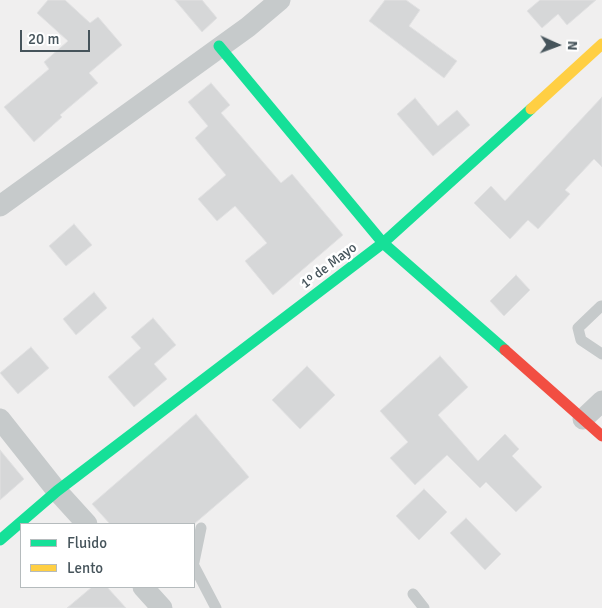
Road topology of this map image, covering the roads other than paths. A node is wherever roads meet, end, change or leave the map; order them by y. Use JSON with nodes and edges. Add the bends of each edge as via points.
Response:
{"nodes":[{"id":1,"x":280,"y":0,"type":"edge"},
{"id":2,"x":602,"y":44,"type":"edge"},
{"id":3,"x":219,"y":46,"type":"junction"},
{"id":4,"x":0,"y":206,"type":"edge"},
{"id":5,"x":384,"y":243,"type":"junction"},
{"id":6,"x":601,"y":306,"type":"edge"},
{"id":7,"x":602,"y":354,"type":"edge"},
{"id":8,"x":602,"y":401,"type":"edge"},
{"id":9,"x":0,"y":419,"type":"edge"},
{"id":10,"x":583,"y":419,"type":"junction"},
{"id":11,"x":602,"y":436,"type":"edge"},
{"id":12,"x":56,"y":491,"type":"junction"},
{"id":13,"x":86,"y":523,"type":"edge"},
{"id":14,"x":201,"y":528,"type":"dead end"},
{"id":15,"x":0,"y":540,"type":"edge"},
{"id":16,"x":195,"y":557,"type":"edge"},
{"id":17,"x":195,"y":568,"type":"edge"},
{"id":18,"x":144,"y":588,"type":"edge"},
{"id":19,"x":414,"y":594,"type":"dead end"},
{"id":20,"x":162,"y":608,"type":"edge"},
{"id":21,"x":216,"y":608,"type":"edge"},
{"id":22,"x":424,"y":608,"type":"edge"}],
"edges":[{"from":1,"to":3,"type":"street"},
{"from":2,"to":5,"type":"street","name":"1º de Mayo"},
{"from":3,"to":4,"type":"street"},
{"from":3,"to":5,"type":"street"},
{"from":5,"to":10,"type":"street"},
{"from":5,"to":12,"type":"street","name":"1º de Mayo"},
{"from":6,"to":7,"type":"lane","via":[[578,328],[581,340]]},
{"from":8,"to":10,"type":"street"},
{"from":9,"to":12,"type":"street"},
{"from":10,"to":11,"type":"street"},
{"from":12,"to":13,"type":"street"},
{"from":12,"to":15,"type":"street","name":"1º de Mayo"},
{"from":14,"to":16,"type":"lane"},
{"from":17,"to":21,"type":"lane"},
{"from":18,"to":20,"type":"street"},
{"from":19,"to":22,"type":"lane"}]}
